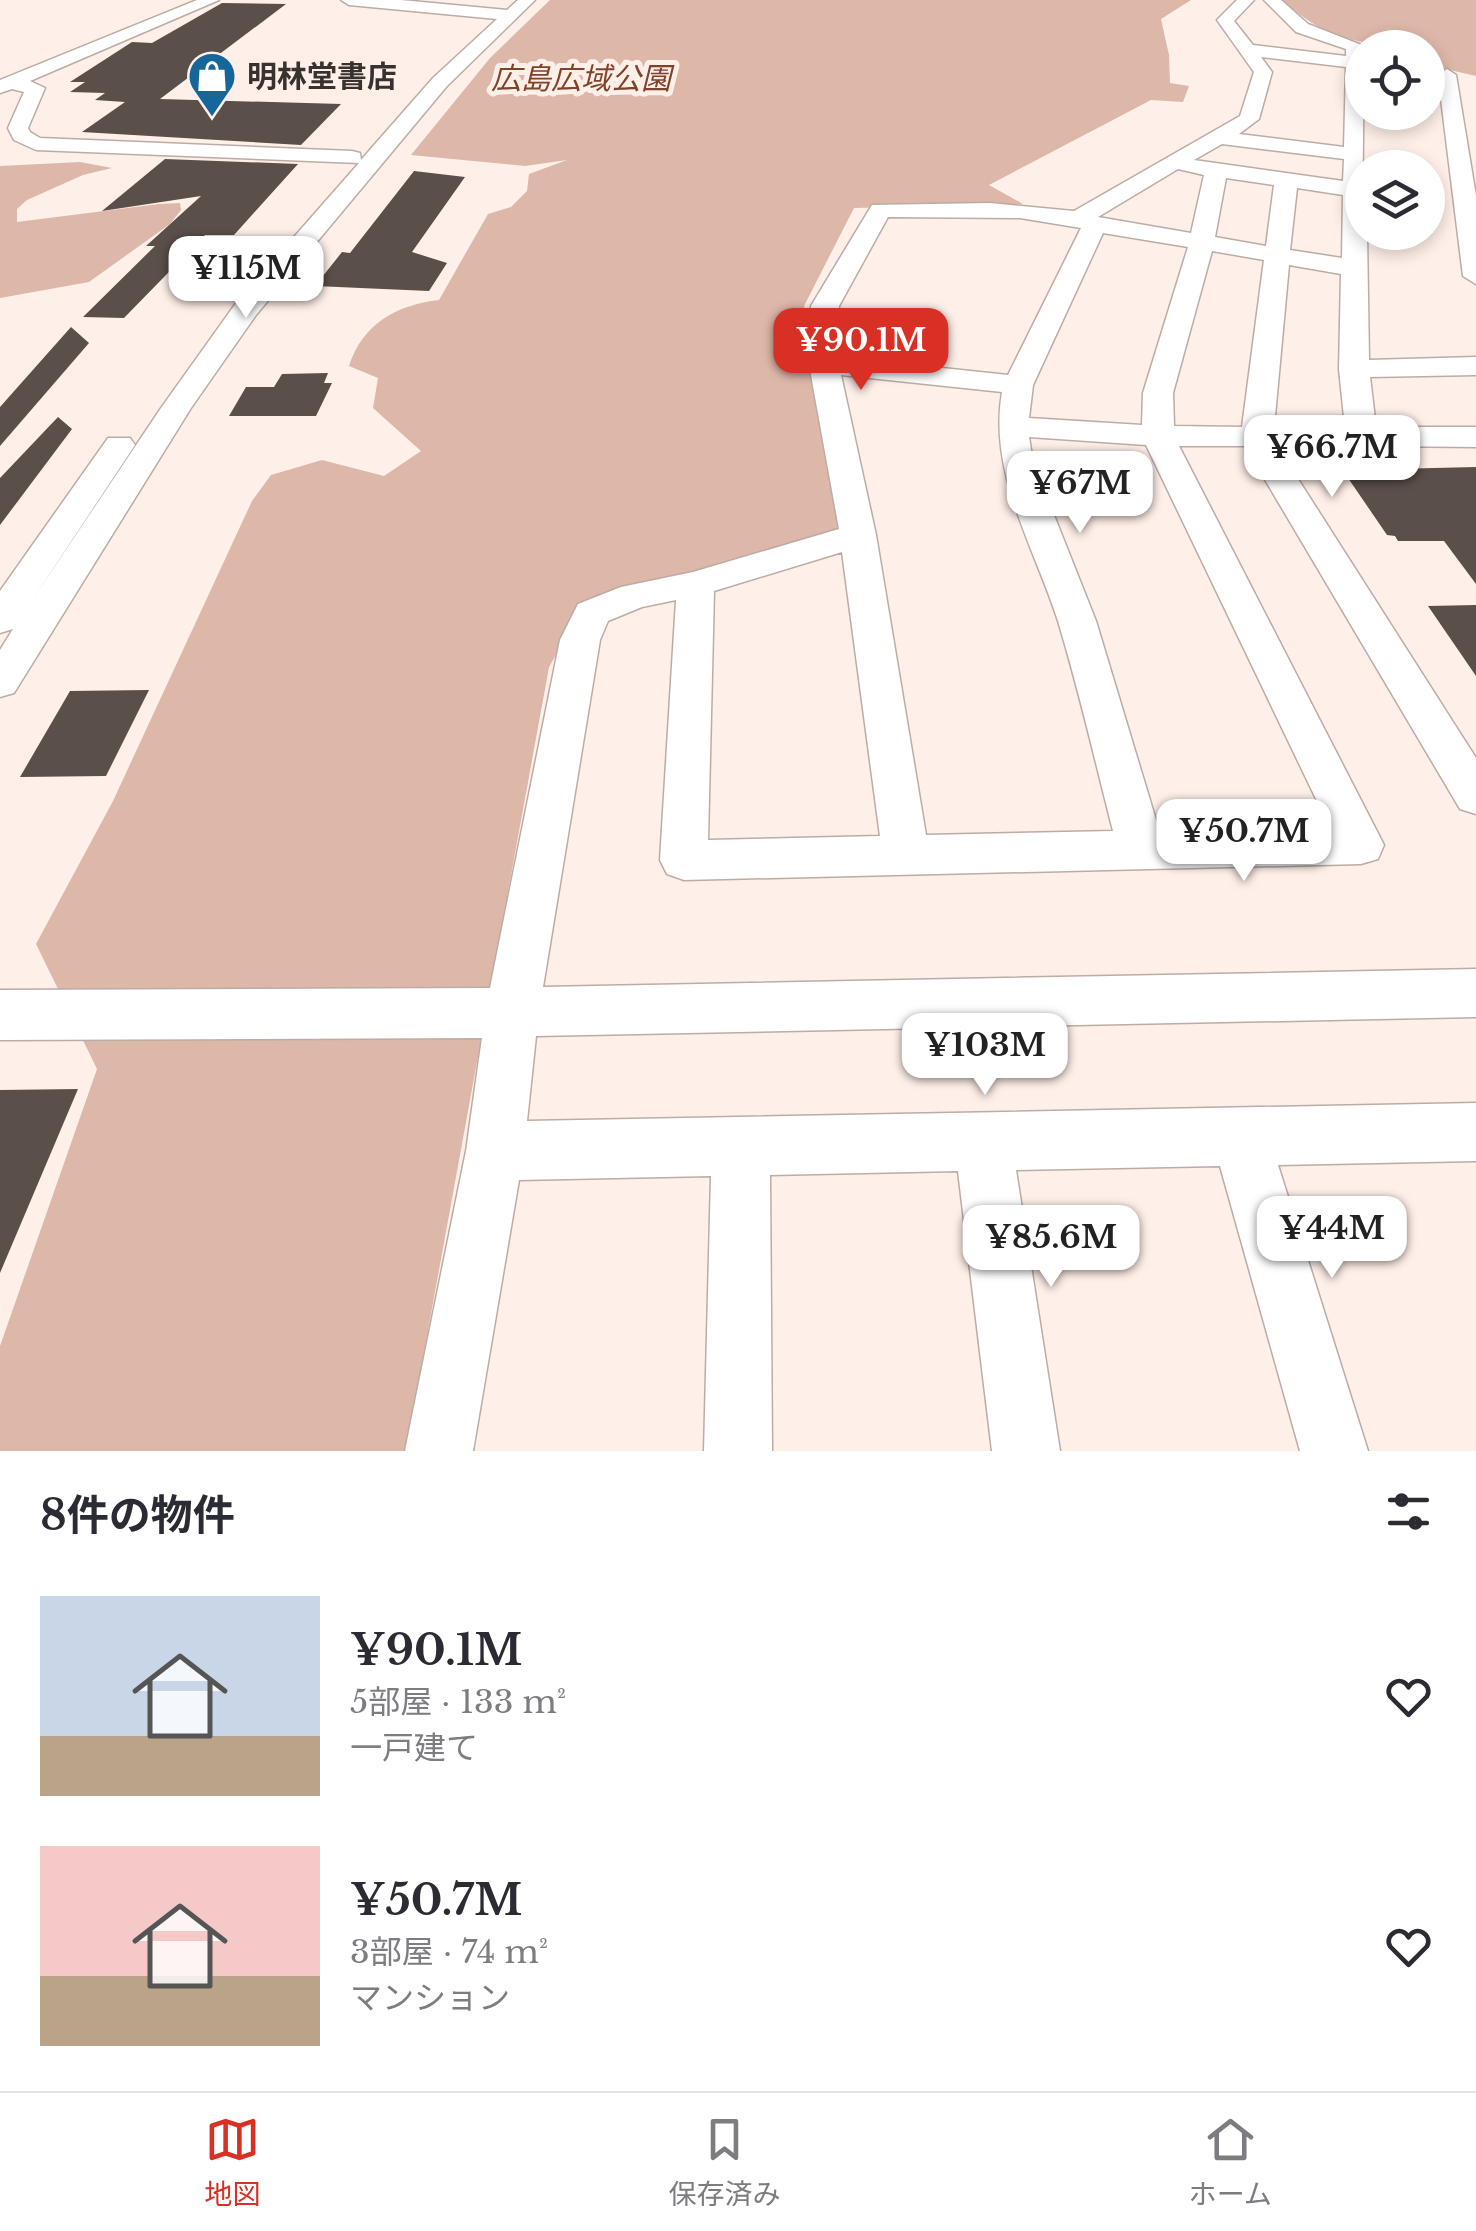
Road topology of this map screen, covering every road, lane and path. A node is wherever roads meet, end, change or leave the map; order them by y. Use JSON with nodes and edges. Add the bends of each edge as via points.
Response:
{"nodes":[{"id":1,"x":211,"y":0,"type":"edge"},
{"id":2,"x":349,"y":0,"type":"edge"},
{"id":3,"x":1246,"y":0,"type":"edge"},
{"id":4,"x":1272,"y":0,"type":"edge"},
{"id":5,"x":507,"y":7,"type":"edge"},
{"id":6,"x":1345,"y":47,"type":"edge"},
{"id":7,"x":1246,"y":50,"type":"junction"},
{"id":8,"x":1345,"y":52,"type":"edge"},
{"id":9,"x":1445,"y":73,"type":"edge"},
{"id":10,"x":5,"y":85,"type":"edge"},
{"id":11,"x":1220,"y":154,"type":"junction"},
{"id":12,"x":1345,"y":154,"type":"edge"},
{"id":13,"x":352,"y":158,"type":"junction"},
{"id":14,"x":1172,"y":164,"type":"junction"},
{"id":15,"x":1286,"y":182,"type":"junction"},
{"id":16,"x":1345,"y":189,"type":"edge"},
{"id":17,"x":1462,"y":206,"type":"edge"},
{"id":18,"x":1087,"y":221,"type":"junction"},
{"id":19,"x":1202,"y":241,"type":"junction"},
{"id":20,"x":1354,"y":250,"type":"edge"},
{"id":21,"x":1277,"y":254,"type":"junction"},
{"id":22,"x":1353,"y":268,"type":"junction"},
{"id":23,"x":1476,"y":276,"type":"edge"},
{"id":24,"x":824,"y":364,"type":"junction"},
{"id":25,"x":1476,"y":366,"type":"edge"},
{"id":26,"x":1354,"y":369,"type":"junction"},
{"id":27,"x":1018,"y":385,"type":"junction"},
{"id":28,"x":1012,"y":426,"type":"junction"},
{"id":29,"x":1158,"y":436,"type":"junction"},
{"id":30,"x":1476,"y":437,"type":"edge"},
{"id":31,"x":1259,"y":438,"type":"junction"},
{"id":32,"x":1362,"y":440,"type":"junction"},
{"id":33,"x":858,"y":535,"type":"junction"},
{"id":34,"x":696,"y":584,"type":"junction"},
{"id":35,"x":0,"y":620,"type":"edge"},
{"id":36,"x":0,"y":682,"type":"edge"},
{"id":37,"x":1476,"y":796,"type":"edge"},
{"id":38,"x":1142,"y":851,"type":"junction"},
{"id":39,"x":906,"y":857,"type":"junction"},
{"id":40,"x":1476,"y":993,"type":"edge"},
{"id":41,"x":488,"y":1012,"type":"junction"},
{"id":42,"x":0,"y":1016,"type":"edge"},
{"id":43,"x":1476,"y":1132,"type":"edge"},
{"id":44,"x":1241,"y":1137,"type":"junction"},
{"id":45,"x":984,"y":1142,"type":"junction"},
{"id":46,"x":742,"y":1147,"type":"junction"},
{"id":47,"x":495,"y":1151,"type":"junction"},
{"id":48,"x":439,"y":1451,"type":"edge"},
{"id":49,"x":738,"y":1451,"type":"edge"},
{"id":50,"x":1026,"y":1451,"type":"edge"},
{"id":51,"x":1334,"y":1451,"type":"edge"}],
"edges":[{"from":1,"to":10,"type":"street"},
{"from":2,"to":5,"type":"street"},
{"from":3,"to":7,"type":"street","via":[[1225,20]]},
{"from":4,"to":6,"type":"street","via":[[1302,28]]},
{"from":5,"to":13,"type":"street","via":[[448,50]]},
{"from":5,"to":36,"type":"street","via":[[246,309]]},
{"from":7,"to":8,"type":"street"},
{"from":7,"to":11,"type":"street","via":[[1263,72],[1250,119]]},
{"from":9,"to":17,"type":"street"},
{"from":10,"to":13,"type":"street","via":[[35,88],[18,132],[46,146]]},
{"from":11,"to":12,"type":"street"},
{"from":11,"to":14,"type":"street"},
{"from":11,"to":14,"type":"street"},
{"from":11,"to":15,"type":"street"},
{"from":11,"to":19,"type":"street"},
{"from":13,"to":35,"type":"street","via":[[188,348]]},
{"from":14,"to":18,"type":"street"},
{"from":15,"to":16,"type":"street"},
{"from":15,"to":21,"type":"street"},
{"from":17,"to":23,"type":"street"},
{"from":18,"to":19,"type":"street"},
{"from":18,"to":24,"type":"street","via":[[1014,210],[880,210],[825,306]]},
{"from":18,"to":27,"type":"street"},
{"from":19,"to":21,"type":"street"},
{"from":19,"to":29,"type":"street","via":[[1158,393]]},
{"from":20,"to":22,"type":"street"},
{"from":21,"to":22,"type":"street"},
{"from":21,"to":31,"type":"street"},
{"from":22,"to":26,"type":"street"},
{"from":24,"to":27,"type":"street"},
{"from":24,"to":33,"type":"street"},
{"from":25,"to":26,"type":"street"},
{"from":26,"to":32,"type":"street"},
{"from":27,"to":28,"type":"street"},
{"from":28,"to":29,"type":"street"},
{"from":28,"to":38,"type":"street","via":[[1017,462],[1077,622]]},
{"from":29,"to":31,"type":"street"},
{"from":29,"to":38,"type":"street","via":[[1361,845]]},
{"from":30,"to":32,"type":"street"},
{"from":31,"to":32,"type":"street"},
{"from":31,"to":37,"type":"street"},
{"from":33,"to":34,"type":"street"},
{"from":33,"to":39,"type":"street"},
{"from":34,"to":39,"type":"street","via":[[684,860]]},
{"from":34,"to":41,"type":"street","via":[[634,596],[592,613]]},
{"from":38,"to":39,"type":"street"},
{"from":40,"to":41,"type":"street"},
{"from":41,"to":42,"type":"street"},
{"from":41,"to":47,"type":"street"},
{"from":43,"to":44,"type":"street"},
{"from":44,"to":45,"type":"street"},
{"from":44,"to":51,"type":"street"},
{"from":45,"to":46,"type":"street"},
{"from":45,"to":50,"type":"street"},
{"from":46,"to":47,"type":"street"},
{"from":46,"to":49,"type":"street"},
{"from":47,"to":48,"type":"street"}]}
